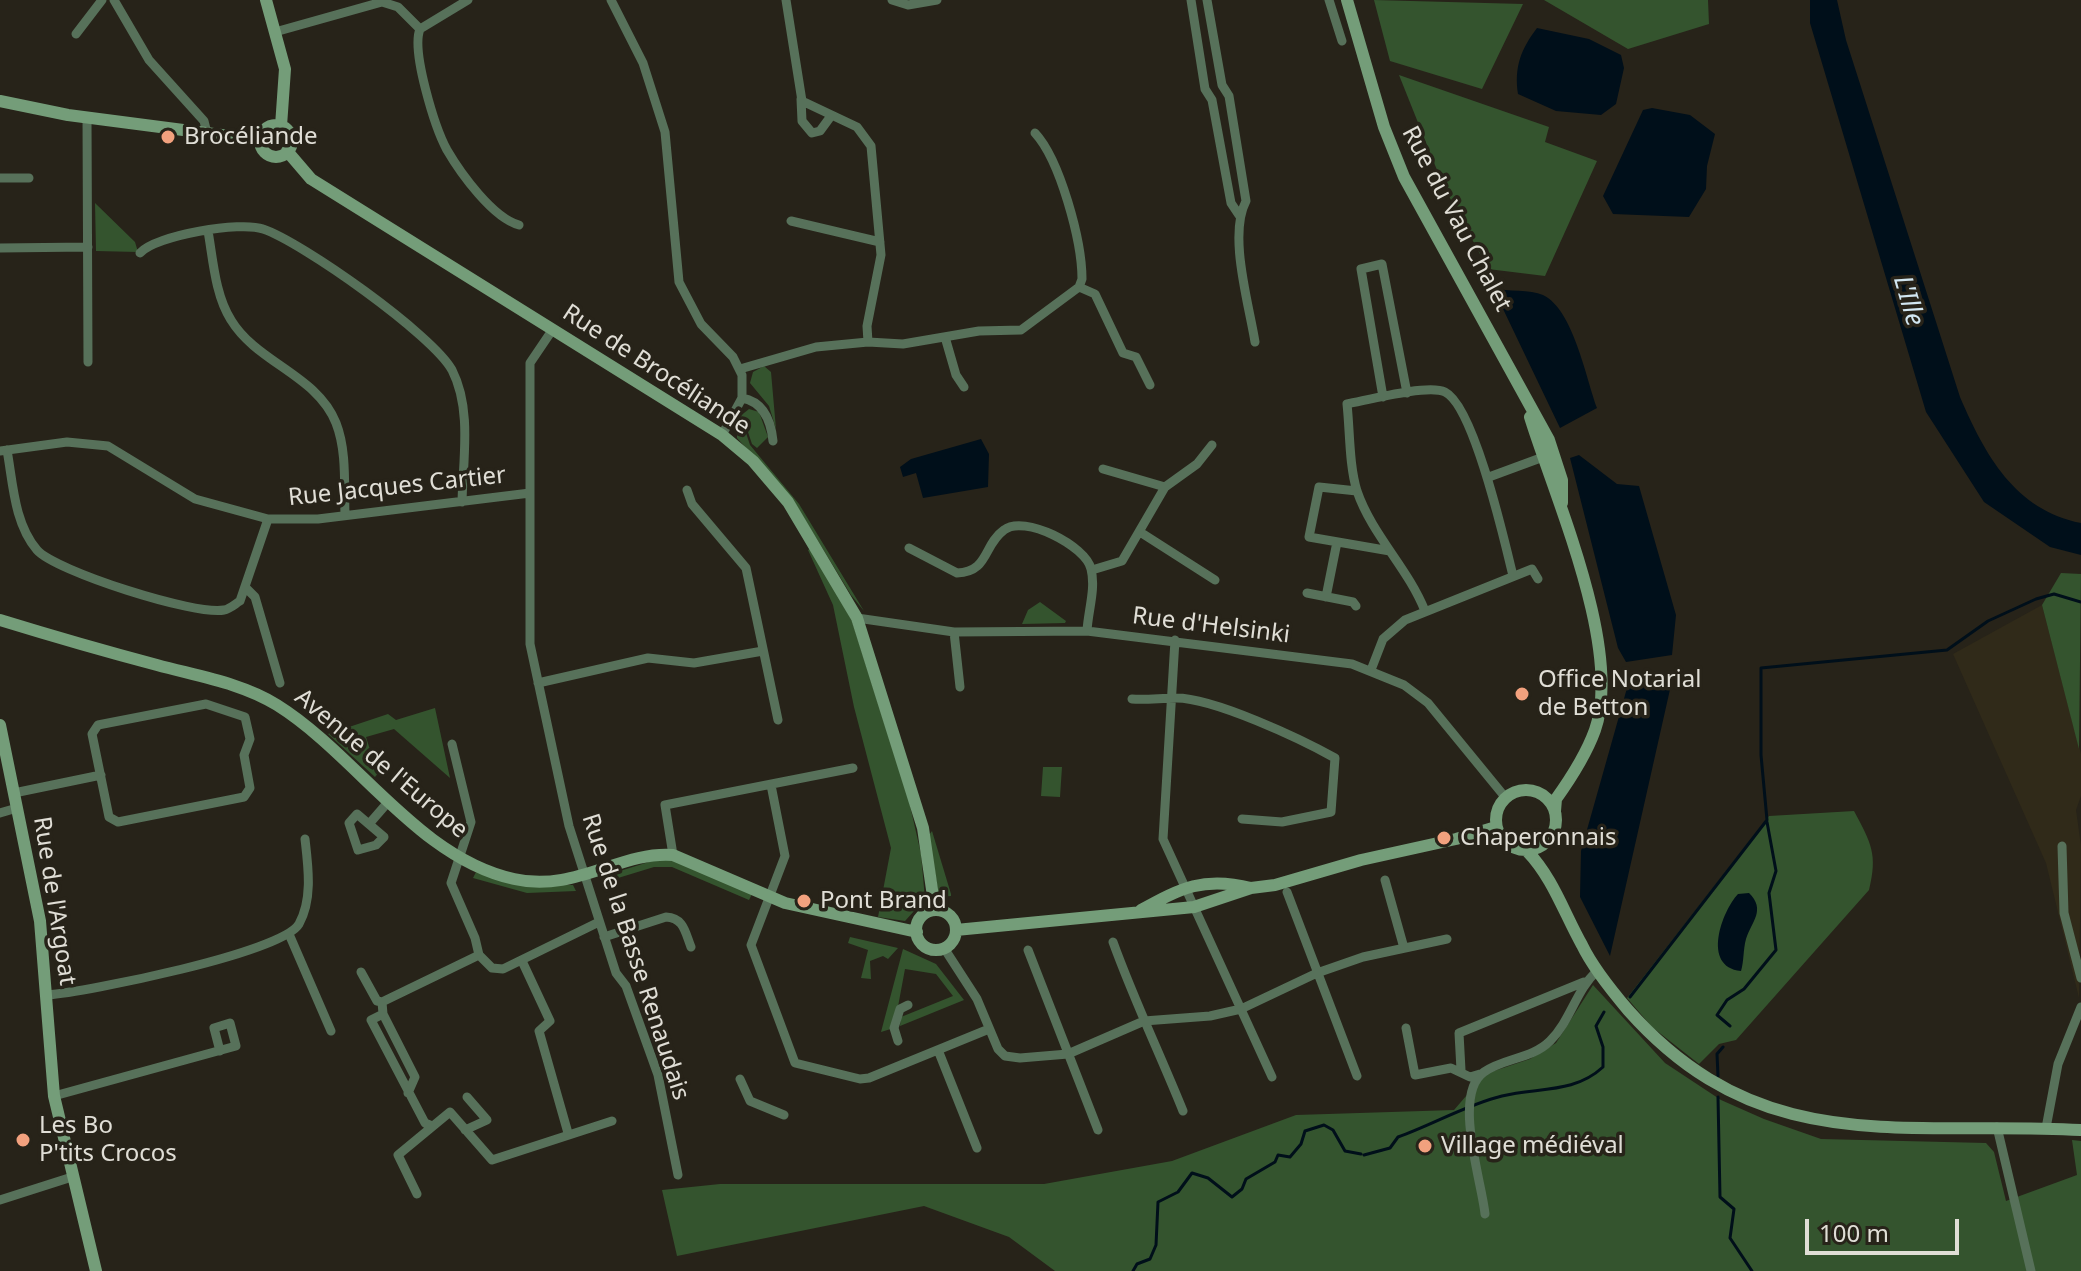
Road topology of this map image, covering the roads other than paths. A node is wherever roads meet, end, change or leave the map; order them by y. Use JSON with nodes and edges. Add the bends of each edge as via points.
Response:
{"nodes":[{"id":1,"x":102,"y":0,"type":"edge"},
{"id":2,"x":114,"y":0,"type":"edge"},
{"id":3,"x":266,"y":0,"type":"edge"},
{"id":4,"x":468,"y":0,"type":"edge"},
{"id":5,"x":611,"y":0,"type":"edge"},
{"id":6,"x":786,"y":0,"type":"edge"},
{"id":7,"x":892,"y":0,"type":"edge"},
{"id":8,"x":937,"y":0,"type":"edge"},
{"id":9,"x":1191,"y":0,"type":"edge"},
{"id":10,"x":1207,"y":0,"type":"edge"},
{"id":11,"x":1329,"y":0,"type":"edge"},
{"id":12,"x":1349,"y":2,"type":"edge"},
{"id":13,"x":399,"y":4,"type":"edge"},
{"id":14,"x":1333,"y":14,"type":"junction"},
{"id":15,"x":420,"y":29,"type":"junction"},
{"id":16,"x":275,"y":32,"type":"junction"},
{"id":17,"x":76,"y":34,"type":"dead end"},
{"id":18,"x":1342,"y":41,"type":"dead end"},
{"id":19,"x":1222,"y":85,"type":"junction"},
{"id":20,"x":1205,"y":89,"type":"junction"},
{"id":21,"x":801,"y":99,"type":"junction"},
{"id":22,"x":0,"y":101,"type":"edge"},
{"id":23,"x":831,"y":116,"type":"junction"},
{"id":24,"x":87,"y":117,"type":"junction"},
{"id":25,"x":281,"y":126,"type":"junction"},
{"id":26,"x":207,"y":133,"type":"junction"},
{"id":27,"x":1035,"y":133,"type":"dead end"},
{"id":28,"x":260,"y":140,"type":"junction"},
{"id":29,"x":287,"y":151,"type":"junction"},
{"id":30,"x":0,"y":178,"type":"edge"},
{"id":31,"x":29,"y":178,"type":"dead end"},
{"id":32,"x":1239,"y":215,"type":"junction"},
{"id":33,"x":791,"y":221,"type":"dead end"},
{"id":34,"x":519,"y":225,"type":"dead end"},
{"id":35,"x":208,"y":231,"type":"junction"},
{"id":36,"x":880,"y":242,"type":"junction"},
{"id":37,"x":88,"y":247,"type":"junction"},
{"id":38,"x":0,"y":248,"type":"edge"},
{"id":39,"x":140,"y":253,"type":"dead end"},
{"id":40,"x":1079,"y":287,"type":"junction"},
{"id":41,"x":553,"y":329,"type":"junction"},
{"id":42,"x":945,"y":337,"type":"junction"},
{"id":43,"x":868,"y":342,"type":"junction"},
{"id":44,"x":1255,"y":342,"type":"dead end"},
{"id":45,"x":88,"y":362,"type":"dead end"},
{"id":46,"x":740,"y":369,"type":"junction"},
{"id":47,"x":1150,"y":385,"type":"dead end"},
{"id":48,"x":964,"y":387,"type":"dead end"},
{"id":49,"x":1407,"y":393,"type":"junction"},
{"id":50,"x":1383,"y":397,"type":"junction"},
{"id":51,"x":742,"y":398,"type":"junction"},
{"id":52,"x":722,"y":435,"type":"junction"},
{"id":53,"x":773,"y":441,"type":"dead end"},
{"id":54,"x":1212,"y":445,"type":"dead end"},
{"id":55,"x":3,"y":451,"type":"edge"},
{"id":56,"x":1549,"y":455,"type":"junction"},
{"id":57,"x":1103,"y":469,"type":"dead end"},
{"id":58,"x":1489,"y":477,"type":"junction"},
{"id":59,"x":1165,"y":487,"type":"junction"},
{"id":60,"x":687,"y":490,"type":"dead end"},
{"id":61,"x":1357,"y":491,"type":"junction"},
{"id":62,"x":530,"y":493,"type":"junction"},
{"id":63,"x":462,"y":502,"type":"junction"},
{"id":64,"x":345,"y":515,"type":"junction"},
{"id":65,"x":268,"y":519,"type":"junction"},
{"id":66,"x":1140,"y":532,"type":"junction"},
{"id":67,"x":1337,"y":542,"type":"junction"},
{"id":68,"x":909,"y":548,"type":"dead end"},
{"id":69,"x":1390,"y":551,"type":"junction"},
{"id":70,"x":1092,"y":570,"type":"junction"},
{"id":71,"x":1513,"y":576,"type":"junction"},
{"id":72,"x":1538,"y":579,"type":"dead end"},
{"id":73,"x":1215,"y":580,"type":"dead end"},
{"id":74,"x":246,"y":588,"type":"junction"},
{"id":75,"x":1307,"y":593,"type":"dead end"},
{"id":76,"x":1326,"y":597,"type":"junction"},
{"id":77,"x":1356,"y":606,"type":"dead end"},
{"id":78,"x":1425,"y":611,"type":"junction"},
{"id":79,"x":857,"y":618,"type":"junction"},
{"id":80,"x":0,"y":620,"type":"edge"},
{"id":81,"x":1087,"y":631,"type":"junction"},
{"id":82,"x":954,"y":632,"type":"junction"},
{"id":83,"x":1175,"y":640,"type":"junction"},
{"id":84,"x":763,"y":651,"type":"junction"},
{"id":85,"x":1371,"y":670,"type":"junction"},
{"id":86,"x":280,"y":683,"type":"dead end"},
{"id":87,"x":538,"y":683,"type":"junction"},
{"id":88,"x":960,"y":687,"type":"dead end"},
{"id":89,"x":1132,"y":699,"type":"dead end"},
{"id":90,"x":1171,"y":699,"type":"junction"},
{"id":91,"x":778,"y":720,"type":"dead end"},
{"id":92,"x":0,"y":725,"type":"edge"},
{"id":93,"x":452,"y":744,"type":"dead end"},
{"id":94,"x":853,"y":768,"type":"dead end"},
{"id":95,"x":101,"y":775,"type":"junction"},
{"id":96,"x":1571,"y":776,"type":"junction"},
{"id":97,"x":771,"y":785,"type":"junction"},
{"id":98,"x":14,"y":793,"type":"junction"},
{"id":99,"x":1539,"y":793,"type":"junction"},
{"id":100,"x":1505,"y":797,"type":"junction"},
{"id":101,"x":389,"y":801,"type":"junction"},
{"id":102,"x":17,"y":808,"type":"junction"},
{"id":103,"x":1555,"y":811,"type":"junction"},
{"id":104,"x":0,"y":813,"type":"edge"},
{"id":105,"x":1242,"y":819,"type":"dead end"},
{"id":106,"x":369,"y":824,"type":"dead end"},
{"id":107,"x":1496,"y":827,"type":"junction"},
{"id":108,"x":305,"y":839,"type":"dead end"},
{"id":109,"x":1545,"y":844,"type":"junction"},
{"id":110,"x":2062,"y":846,"type":"dead end"},
{"id":111,"x":1527,"y":851,"type":"junction"},
{"id":112,"x":673,"y":855,"type":"junction"},
{"id":113,"x":461,"y":860,"type":"junction"},
{"id":114,"x":586,"y":876,"type":"junction"},
{"id":115,"x":1550,"y":879,"type":"junction"},
{"id":116,"x":1385,"y":880,"type":"dead end"},
{"id":117,"x":1184,"y":885,"type":"junction"},
{"id":118,"x":1251,"y":888,"type":"junction"},
{"id":119,"x":1287,"y":892,"type":"dead end"},
{"id":120,"x":770,"y":897,"type":"junction"},
{"id":121,"x":1194,"y":907,"type":"junction"},
{"id":122,"x":935,"y":910,"type":"junction"},
{"id":123,"x":1135,"y":913,"type":"junction"},
{"id":124,"x":599,"y":922,"type":"junction"},
{"id":125,"x":956,"y":930,"type":"junction"},
{"id":126,"x":917,"y":932,"type":"junction"},
{"id":127,"x":289,"y":934,"type":"junction"},
{"id":128,"x":604,"y":937,"type":"junction"},
{"id":129,"x":1447,"y":939,"type":"dead end"},
{"id":130,"x":1113,"y":942,"type":"dead end"},
{"id":131,"x":691,"y":947,"type":"dead end"},
{"id":132,"x":944,"y":948,"type":"junction"},
{"id":133,"x":1404,"y":948,"type":"junction"},
{"id":134,"x":1028,"y":950,"type":"dead end"},
{"id":135,"x":479,"y":955,"type":"junction"},
{"id":136,"x":522,"y":961,"type":"junction"},
{"id":137,"x":1597,"y":971,"type":"junction"},
{"id":138,"x":361,"y":972,"type":"dead end"},
{"id":139,"x":1317,"y":973,"type":"junction"},
{"id":140,"x":2081,"y":978,"type":"edge"},
{"id":141,"x":1584,"y":982,"type":"junction"},
{"id":142,"x":47,"y":995,"type":"junction"},
{"id":143,"x":382,"y":1002,"type":"junction"},
{"id":144,"x":908,"y":1005,"type":"dead end"},
{"id":145,"x":2081,"y":1007,"type":"edge"},
{"id":146,"x":1241,"y":1009,"type":"junction"},
{"id":147,"x":1144,"y":1021,"type":"junction"},
{"id":148,"x":1406,"y":1028,"type":"dead end"},
{"id":149,"x":989,"y":1029,"type":"junction"},
{"id":150,"x":331,"y":1031,"type":"dead end"},
{"id":151,"x":898,"y":1041,"type":"dead end"},
{"id":152,"x":938,"y":1050,"type":"junction"},
{"id":153,"x":220,"y":1051,"type":"dead end"},
{"id":154,"x":1068,"y":1054,"type":"junction"},
{"id":155,"x":1461,"y":1070,"type":"junction"},
{"id":156,"x":1480,"y":1074,"type":"junction"},
{"id":157,"x":1357,"y":1076,"type":"dead end"},
{"id":158,"x":1272,"y":1077,"type":"dead end"},
{"id":159,"x":740,"y":1079,"type":"dead end"},
{"id":160,"x":54,"y":1096,"type":"junction"},
{"id":161,"x":467,"y":1097,"type":"dead end"},
{"id":162,"x":1183,"y":1111,"type":"dead end"},
{"id":163,"x":784,"y":1115,"type":"dead end"},
{"id":164,"x":612,"y":1121,"type":"dead end"},
{"id":165,"x":432,"y":1126,"type":"junction"},
{"id":166,"x":1997,"y":1127,"type":"junction"},
{"id":167,"x":2046,"y":1128,"type":"junction"},
{"id":168,"x":465,"y":1130,"type":"junction"},
{"id":169,"x":1098,"y":1130,"type":"dead end"},
{"id":170,"x":2081,"y":1130,"type":"edge"},
{"id":171,"x":568,"y":1133,"type":"junction"},
{"id":172,"x":977,"y":1148,"type":"dead end"},
{"id":173,"x":678,"y":1175,"type":"dead end"},
{"id":174,"x":72,"y":1177,"type":"junction"},
{"id":175,"x":417,"y":1194,"type":"dead end"},
{"id":176,"x":0,"y":1200,"type":"edge"},
{"id":177,"x":1485,"y":1214,"type":"dead end"},
{"id":178,"x":96,"y":1271,"type":"edge"},
{"id":179,"x":2031,"y":1271,"type":"edge"}],
"edges":[{"from":1,"to":17,"type":"street"},
{"from":2,"to":26,"type":"street","via":[[149,60],[204,121]]},
{"from":3,"to":16,"type":"street"},
{"from":4,"to":15,"type":"street"},
{"from":5,"to":46,"type":"street","via":[[643,63],[665,132],[679,282],[701,324]]},
{"from":6,"to":21,"type":"street"},
{"from":7,"to":8,"type":"street","via":[[908,5]]},
{"from":9,"to":20,"type":"street"},
{"from":10,"to":19,"type":"street"},
{"from":11,"to":14,"type":"street"},
{"from":12,"to":14,"type":"street","name":"Rue du Vau Chalet"},
{"from":12,"to":56,"type":"street","name":"Rue du Vau Chalet","via":[[1384,127],[1404,177]]},
{"from":13,"to":15,"type":"street"},
{"from":13,"to":16,"type":"street","via":[[369,3]]},
{"from":14,"to":18,"type":"street"},
{"from":15,"to":34,"type":"street","via":[[418,57],[445,147],[497,215]]},
{"from":16,"to":25,"type":"street","via":[[286,83]]},
{"from":19,"to":20,"type":"street"},
{"from":19,"to":32,"type":"street","via":[[1229,96],[1246,201]]},
{"from":20,"to":32,"type":"street","via":[[1212,100],[1231,203]]},
{"from":21,"to":23,"type":"street"},
{"from":21,"to":23,"type":"street","via":[[802,121],[812,133]]},
{"from":22,"to":24,"type":"street"},
{"from":23,"to":36,"type":"street","via":[[857,127],[871,146]]},
{"from":24,"to":26,"type":"street"},
{"from":24,"to":37,"type":"street"},
{"from":25,"to":28,"type":"street","via":[[267,128]]},
{"from":25,"to":29,"type":"street","via":[[290,135]]},
{"from":26,"to":28,"type":"street"},
{"from":27,"to":40,"type":"street","via":[[1049,147],[1071,219],[1082,269]]},
{"from":28,"to":29,"type":"street","via":[[268,154]]},
{"from":29,"to":41,"type":"street","name":"Rue de Brocéliande","via":[[311,179]]},
{"from":30,"to":31,"type":"street"},
{"from":32,"to":44,"type":"street"},
{"from":33,"to":36,"type":"street"},
{"from":35,"to":39,"type":"street","via":[[167,240]]},
{"from":35,"to":63,"type":"street","via":[[249,225],[290,242],[440,350],[464,399]]},
{"from":35,"to":64,"type":"street","via":[[232,322],[254,348],[314,392],[332,414],[342,443]]},
{"from":36,"to":43,"type":"street"},
{"from":37,"to":38,"type":"street"},
{"from":37,"to":45,"type":"street"},
{"from":40,"to":42,"type":"street","via":[[1027,328]]},
{"from":40,"to":47,"type":"street","via":[[1095,294],[1123,353],[1136,357]]},
{"from":41,"to":52,"type":"street","name":"Rue de Brocéliande"},
{"from":41,"to":62,"type":"street","name":"Rue de la Basse Renaudais","via":[[530,363]]},
{"from":42,"to":43,"type":"street","via":[[903,344]]},
{"from":42,"to":48,"type":"street"},
{"from":43,"to":46,"type":"street","via":[[795,351]]},
{"from":46,"to":51,"type":"street"},
{"from":49,"to":50,"type":"street"},
{"from":49,"to":50,"type":"street","via":[[1382,264],[1361,269]]},
{"from":49,"to":58,"type":"street","via":[[1439,390],[1453,398]]},
{"from":50,"to":61,"type":"street","via":[[1347,404]]},
{"from":51,"to":52,"type":"street"},
{"from":51,"to":53,"type":"street","via":[[761,406]]},
{"from":52,"to":79,"type":"street","name":"Rue de Brocéliande","via":[[788,502]]},
{"from":54,"to":59,"type":"street","via":[[1197,464]]},
{"from":55,"to":65,"type":"street","name":"Rue Jacques Cartier","via":[[67,442],[108,446],[195,499]]},
{"from":55,"to":74,"type":"street","via":[[23,527],[40,554],[60,566],[211,610],[231,607]]},
{"from":56,"to":58,"type":"street"},
{"from":56,"to":96,"type":"street","name":"Rue du Vau Chalet","via":[[1562,480],[1562,503],[1602,674],[1595,729]]},
{"from":57,"to":59,"type":"street"},
{"from":58,"to":71,"type":"street"},
{"from":59,"to":66,"type":"street"},
{"from":60,"to":84,"type":"street","via":[[692,504],[746,568]]},
{"from":61,"to":67,"type":"street","via":[[1319,487],[1309,537]]},
{"from":61,"to":69,"type":"street"},
{"from":62,"to":63,"type":"street","name":"Rue Jacques Cartier"},
{"from":62,"to":87,"type":"street","name":"Rue de la Basse Renaudais","via":[[530,644]]},
{"from":63,"to":64,"type":"street","name":"Rue Jacques Cartier"},
{"from":64,"to":65,"type":"street","name":"Rue Jacques Cartier"},
{"from":65,"to":74,"type":"street"},
{"from":66,"to":70,"type":"street","via":[[1122,561]]},
{"from":66,"to":73,"type":"street"},
{"from":67,"to":69,"type":"street"},
{"from":67,"to":76,"type":"street"},
{"from":68,"to":70,"type":"street","via":[[957,573],[966,572],[982,565],[1004,529],[1025,524],[1077,550]]},
{"from":69,"to":78,"type":"street"},
{"from":70,"to":81,"type":"street"},
{"from":71,"to":72,"type":"street","via":[[1532,569]]},
{"from":71,"to":78,"type":"street"},
{"from":74,"to":86,"type":"street","via":[[255,597]]},
{"from":75,"to":76,"type":"street"},
{"from":76,"to":77,"type":"street"},
{"from":78,"to":85,"type":"street","via":[[1387,634]]},
{"from":79,"to":82,"type":"street","name":"Rue d'Helsinki"},
{"from":79,"to":122,"type":"street","name":"Rue de Brocéliande","via":[[923,828]]},
{"from":80,"to":101,"type":"street","name":"Avenue de l'Europe","via":[[262,697]]},
{"from":81,"to":82,"type":"street","name":"Rue d'Helsinki"},
{"from":81,"to":83,"type":"street","name":"Rue d'Helsinki"},
{"from":82,"to":88,"type":"street"},
{"from":83,"to":85,"type":"street","name":"Rue d'Helsinki"},
{"from":83,"to":90,"type":"street"},
{"from":84,"to":87,"type":"street","via":[[694,663],[648,658]]},
{"from":84,"to":91,"type":"street"},
{"from":85,"to":100,"type":"street","name":"Rue d'Helsinki","via":[[1428,703]]},
{"from":87,"to":114,"type":"street","name":"Rue de la Basse Renaudais","via":[[569,826]]},
{"from":89,"to":90,"type":"street"},
{"from":90,"to":105,"type":"street","via":[[1221,708],[1335,758],[1331,812],[1282,822]]},
{"from":90,"to":117,"type":"street","via":[[1163,839]]},
{"from":92,"to":98,"type":"street","name":"Rue de l'Argoat"},
{"from":93,"to":113,"type":"street","via":[[471,822]]},
{"from":94,"to":97,"type":"street"},
{"from":95,"to":95,"type":"street","via":[[109,817],[118,822],[244,797],[250,788],[245,717],[206,704],[98,725],[92,734]]},
{"from":95,"to":98,"type":"street"},
{"from":96,"to":99,"type":"street"},
{"from":96,"to":103,"type":"street","name":"Rue du Vau Chalet","via":[[1556,799]]},
{"from":97,"to":112,"type":"street","via":[[665,805]]},
{"from":97,"to":120,"type":"street","via":[[785,856]]},
{"from":98,"to":102,"type":"street","name":"Rue de l'Argoat"},
{"from":99,"to":100,"type":"street","via":[[1528,790]]},
{"from":99,"to":103,"type":"street"},
{"from":100,"to":107,"type":"street","via":[[1495,816]]},
{"from":101,"to":106,"type":"street"},
{"from":101,"to":113,"type":"street","name":"Avenue de l'Europe"},
{"from":102,"to":104,"type":"street"},
{"from":102,"to":142,"type":"street","name":"Rue de l'Argoat","via":[[40,921]]},
{"from":103,"to":109,"type":"street","via":[[1555,829]]},
{"from":107,"to":111,"type":"street","via":[[1507,845]]},
{"from":107,"to":118,"type":"street"},
{"from":108,"to":127,"type":"street","via":[[308,887],[300,922]]},
{"from":109,"to":111,"type":"street"},
{"from":109,"to":115,"type":"street"},
{"from":110,"to":140,"type":"street","via":[[2064,913]]},
{"from":111,"to":115,"type":"street"},
{"from":112,"to":114,"type":"street","name":"Avenue de l'Europe"},
{"from":112,"to":120,"type":"street"},
{"from":113,"to":114,"type":"street","name":"Avenue de l'Europe","via":[[524,881]]},
{"from":113,"to":135,"type":"street","via":[[451,883]]},
{"from":114,"to":124,"type":"street","name":"Rue de la Basse Renaudais"},
{"from":115,"to":137,"type":"street"},
{"from":116,"to":133,"type":"street"},
{"from":117,"to":118,"type":"street"},
{"from":117,"to":121,"type":"street"},
{"from":117,"to":123,"type":"street"},
{"from":118,"to":121,"type":"street"},
{"from":119,"to":139,"type":"street"},
{"from":120,"to":126,"type":"street"},
{"from":120,"to":152,"type":"street","via":[[751,945],[795,1063],[860,1079]]},
{"from":121,"to":123,"type":"street"},
{"from":121,"to":146,"type":"street"},
{"from":122,"to":125,"type":"street","via":[[950,916]]},
{"from":122,"to":126,"type":"street","via":[[919,920]]},
{"from":123,"to":125,"type":"street"},
{"from":124,"to":128,"type":"street","name":"Rue de la Basse Renaudais"},
{"from":124,"to":136,"type":"street"},
{"from":125,"to":132,"type":"street"},
{"from":126,"to":132,"type":"street","via":[[928,948]]},
{"from":127,"to":142,"type":"street","via":[[117,985]]},
{"from":127,"to":150,"type":"street"},
{"from":128,"to":131,"type":"street","via":[[676,918]]},
{"from":128,"to":173,"type":"street","name":"Rue de la Basse Renaudais","via":[[658,1075]]},
{"from":129,"to":133,"type":"street"},
{"from":130,"to":147,"type":"street"},
{"from":132,"to":149,"type":"street","via":[[977,999]]},
{"from":133,"to":139,"type":"street"},
{"from":134,"to":154,"type":"street"},
{"from":135,"to":136,"type":"street","via":[[492,968]]},
{"from":135,"to":143,"type":"street"},
{"from":136,"to":171,"type":"street","via":[[550,1021],[539,1031]]},
{"from":137,"to":141,"type":"street"},
{"from":137,"to":166,"type":"street","via":[[1628,1010],[1697,1070],[1768,1107],[1857,1128]]},
{"from":138,"to":143,"type":"street"},
{"from":139,"to":146,"type":"street"},
{"from":139,"to":157,"type":"street"},
{"from":141,"to":155,"type":"street","via":[[1457,1036]]},
{"from":141,"to":156,"type":"street","via":[[1562,1028],[1549,1042]]},
{"from":142,"to":160,"type":"street","name":"Rue de l'Argoat"},
{"from":143,"to":165,"type":"street","via":[[383,1014],[371,1020],[425,1123]]},
{"from":144,"to":151,"type":"street","via":[[900,1009],[894,1028]]},
{"from":145,"to":167,"type":"street","via":[[2058,1064]]},
{"from":146,"to":147,"type":"street"},
{"from":146,"to":158,"type":"street"},
{"from":147,"to":154,"type":"street"},
{"from":147,"to":162,"type":"street"},
{"from":148,"to":155,"type":"street","via":[[1415,1075]]},
{"from":149,"to":152,"type":"street"},
{"from":149,"to":154,"type":"street","via":[[1005,1056]]},
{"from":152,"to":172,"type":"street"},
{"from":153,"to":160,"type":"street"},
{"from":154,"to":169,"type":"street"},
{"from":155,"to":156,"type":"street","via":[[1470,1077]]},
{"from":156,"to":177,"type":"street","via":[[1470,1139]]},
{"from":159,"to":163,"type":"street","via":[[750,1101]]},
{"from":160,"to":174,"type":"street","name":"Rue de l'Argoat"},
{"from":161,"to":168,"type":"street","via":[[487,1120]]},
{"from":164,"to":171,"type":"street"},
{"from":165,"to":168,"type":"street","via":[[450,1112]]},
{"from":165,"to":175,"type":"street","via":[[398,1155]]},
{"from":166,"to":167,"type":"street"},
{"from":166,"to":179,"type":"street"},
{"from":167,"to":170,"type":"street"},
{"from":168,"to":171,"type":"street","via":[[492,1160]]},
{"from":174,"to":176,"type":"street"},
{"from":174,"to":178,"type":"street","name":"Rue de l'Argoat"}]}
